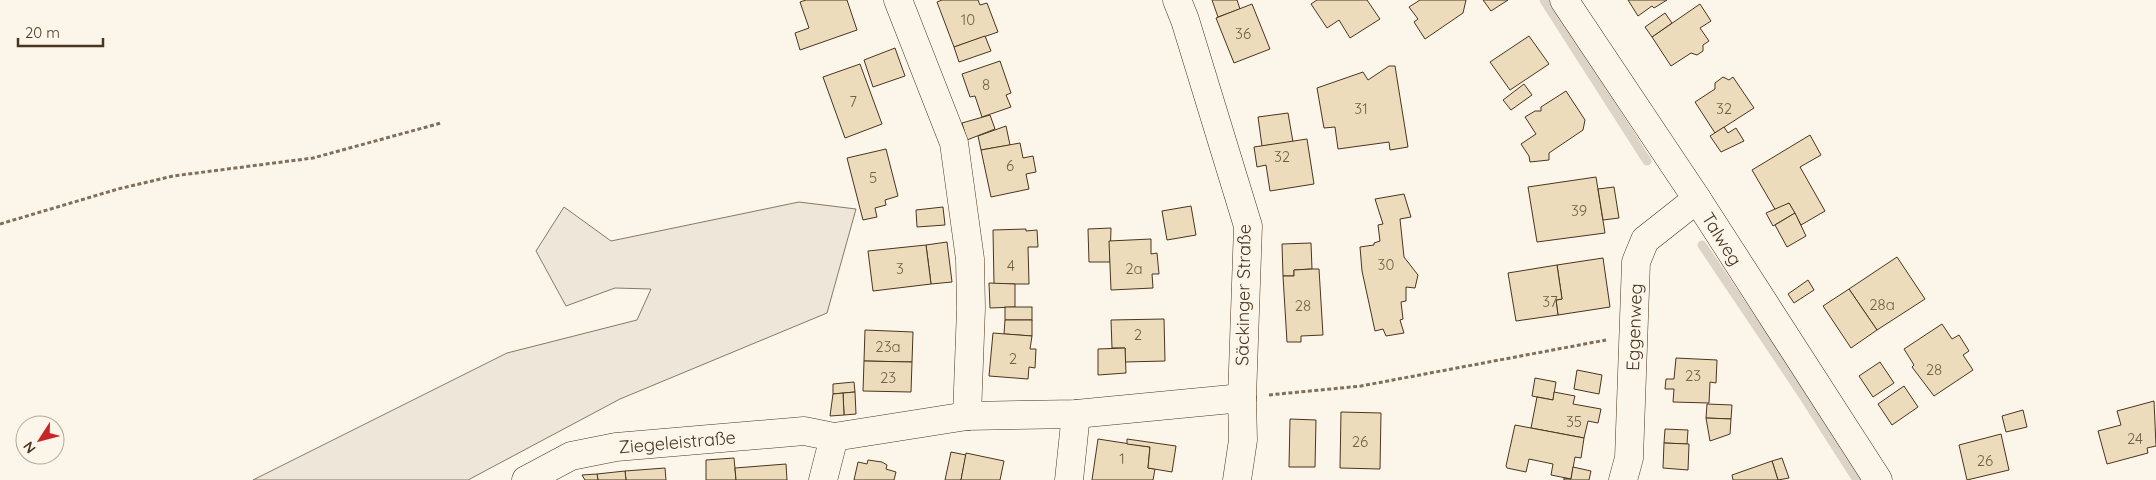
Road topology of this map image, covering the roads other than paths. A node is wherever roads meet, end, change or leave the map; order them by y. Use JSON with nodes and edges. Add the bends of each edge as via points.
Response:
{"nodes":[{"id":1,"x":898,"y":0,"type":"edge"},
{"id":2,"x":1177,"y":0,"type":"edge"},
{"id":3,"x":1564,"y":0,"type":"edge"},
{"id":4,"x":1697,"y":199,"type":"junction"},
{"id":5,"x":1242,"y":398,"type":"junction"},
{"id":6,"x":1076,"y":414,"type":"junction"},
{"id":7,"x":966,"y":416,"type":"junction"},
{"id":8,"x":834,"y":437,"type":"junction"},
{"id":9,"x":526,"y":480,"type":"edge"},
{"id":10,"x":823,"y":480,"type":"edge"},
{"id":11,"x":1069,"y":480,"type":"edge"},
{"id":12,"x":1237,"y":480,"type":"edge"},
{"id":13,"x":1623,"y":480,"type":"edge"},
{"id":14,"x":1878,"y":480,"type":"edge"}],
"edges":[{"from":1,"to":7,"type":"street","via":[[954,143],[970,259]]},
{"from":2,"to":5,"type":"street","name":"Säckinger Straße","via":[[1248,226]]},
{"from":3,"to":4,"type":"street","name":"Talweg"},
{"from":4,"to":13,"type":"street","name":"Eggenweg","via":[[1645,240],[1636,262],[1629,458]]},
{"from":4,"to":14,"type":"street","name":"Talweg"},
{"from":5,"to":6,"type":"street"},
{"from":5,"to":12,"type":"street","name":"Säckinger Straße","via":[[1243,440]]},
{"from":6,"to":7,"type":"street"},
{"from":6,"to":11,"type":"street"},
{"from":7,"to":8,"type":"street"},
{"from":8,"to":9,"type":"street","name":"Ziegeleistraße","via":[[804,431],[616,447],[571,456]]},
{"from":8,"to":10,"type":"street"}]}
